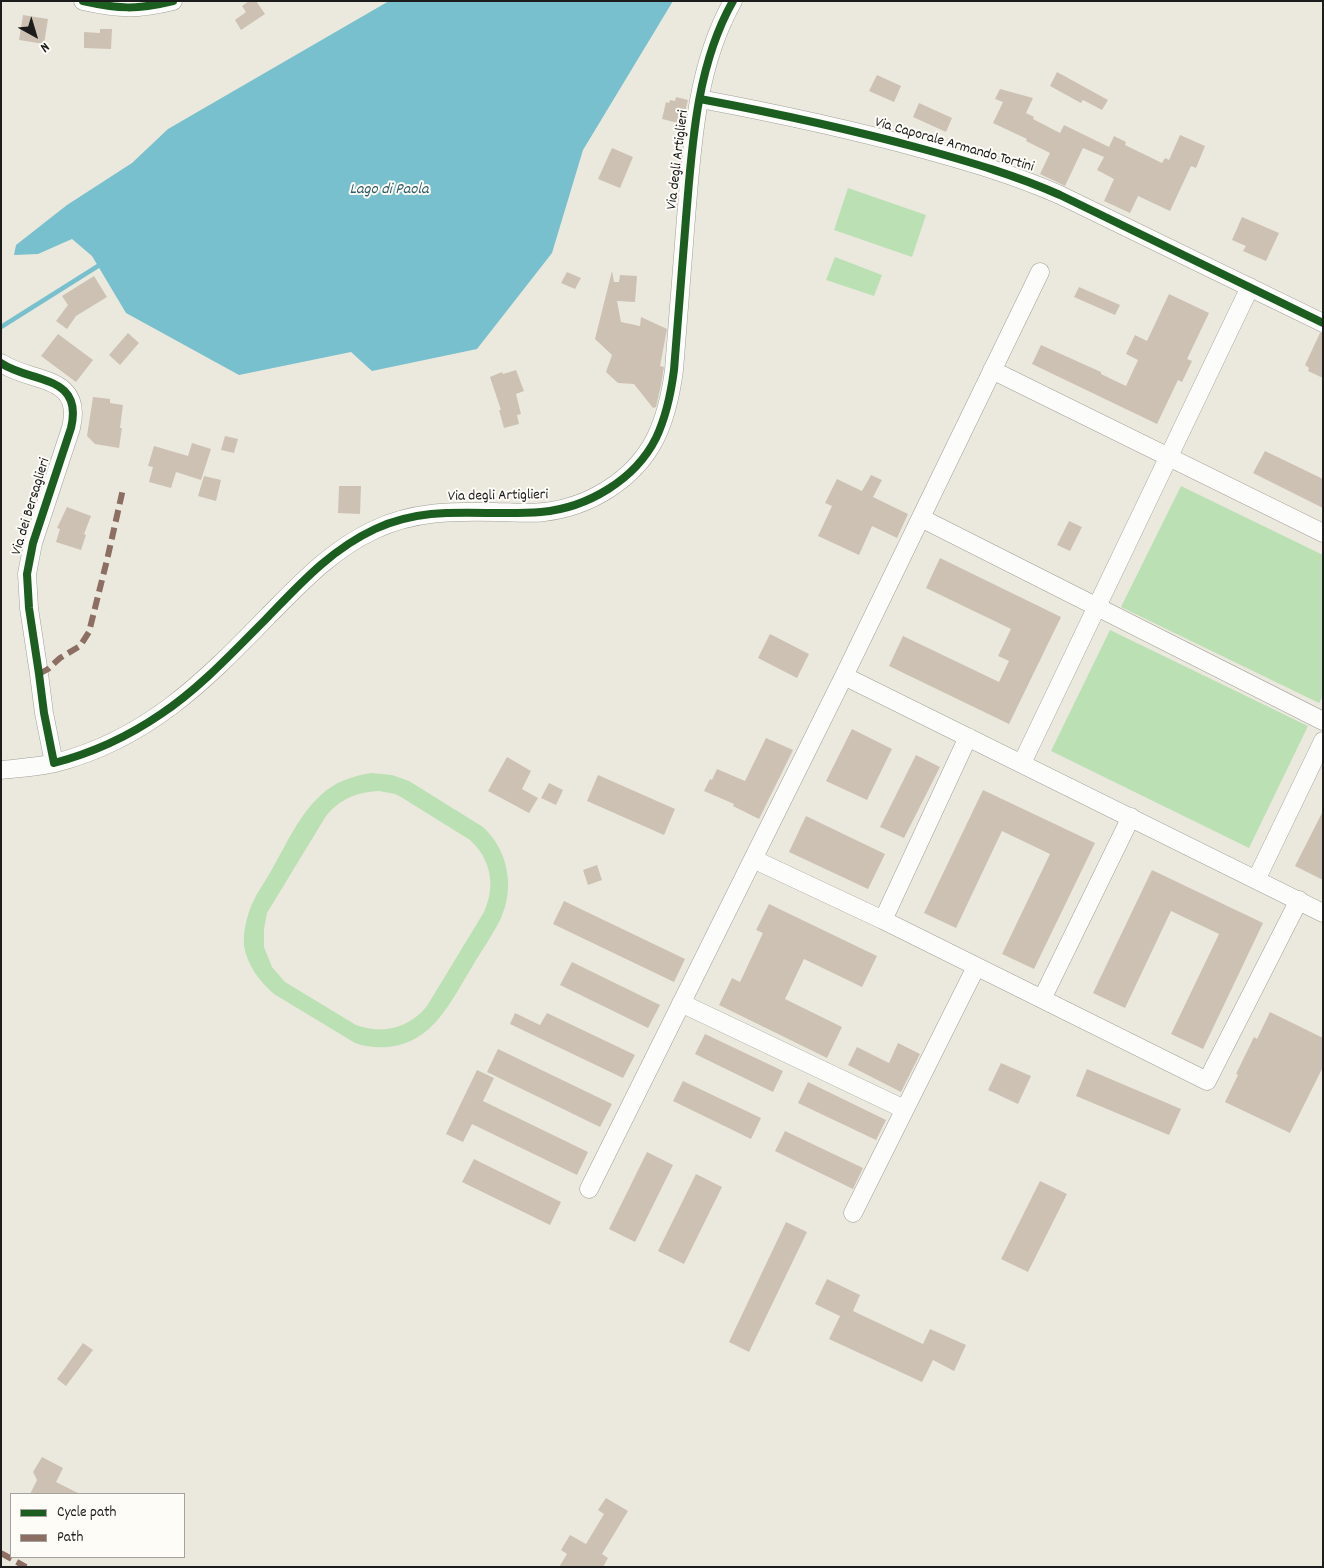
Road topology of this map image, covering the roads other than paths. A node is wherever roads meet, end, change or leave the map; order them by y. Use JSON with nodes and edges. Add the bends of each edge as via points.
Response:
{"nodes":[{"id":1,"x":82,"y":1,"type":"edge"},
{"id":2,"x":173,"y":1,"type":"edge"},
{"id":3,"x":734,"y":1,"type":"edge"},
{"id":4,"x":131,"y":5,"type":"edge"},
{"id":5,"x":700,"y":98,"type":"junction"},
{"id":6,"x":1040,"y":272,"type":"dead end"},
{"id":7,"x":1250,"y":288,"type":"junction"},
{"id":8,"x":1323,"y":323,"type":"edge"},
{"id":9,"x":1,"y":363,"type":"edge"},
{"id":10,"x":992,"y":370,"type":"junction"},
{"id":11,"x":1168,"y":457,"type":"junction"},
{"id":12,"x":920,"y":518,"type":"junction"},
{"id":13,"x":1323,"y":533,"type":"edge"},
{"id":14,"x":1096,"y":608,"type":"junction"},
{"id":15,"x":844,"y":676,"type":"junction"},
{"id":16,"x":1323,"y":721,"type":"edge"},
{"id":17,"x":968,"y":737,"type":"junction"},
{"id":18,"x":1323,"y":741,"type":"edge"},
{"id":19,"x":54,"y":763,"type":"junction"},
{"id":20,"x":1022,"y":763,"type":"junction"},
{"id":21,"x":1,"y":770,"type":"edge"},
{"id":22,"x":1131,"y":817,"type":"junction"},
{"id":23,"x":753,"y":860,"type":"junction"},
{"id":24,"x":1256,"y":880,"type":"junction"},
{"id":25,"x":1299,"y":900,"type":"junction"},
{"id":26,"x":1323,"y":912,"type":"edge"},
{"id":27,"x":883,"y":920,"type":"junction"},
{"id":28,"x":976,"y":967,"type":"junction"},
{"id":29,"x":1042,"y":999,"type":"junction"},
{"id":30,"x":681,"y":1003,"type":"junction"},
{"id":31,"x":904,"y":1109,"type":"junction"},
{"id":32,"x":589,"y":1189,"type":"dead end"},
{"id":33,"x":853,"y":1213,"type":"dead end"}],
"edges":[{"from":1,"to":4,"type":"street","via":[[112,7]]},
{"from":2,"to":4,"type":"street","via":[[151,6]]},
{"from":3,"to":5,"type":"street","name":"Via degli Artiglieri","via":[[718,32]]},
{"from":5,"to":7,"type":"street","name":"Via Caporale Armando Tortini","via":[[864,134],[1006,173],[1060,195]]},
{"from":5,"to":19,"type":"street","name":"Via degli Artiglieri","via":[[690,170],[672,387],[658,434],[634,468],[603,492],[563,508],[533,512],[432,513],[400,520],[362,536],[318,566],[233,652],[168,710],[106,745]]},
{"from":6,"to":10,"type":"street"},
{"from":7,"to":8,"type":"street","name":"Via Caporale Armando Tortini"},
{"from":7,"to":11,"type":"street"},
{"from":9,"to":19,"type":"street","name":"Via dei Bersaglieri","via":[[54,383],[67,394],[73,411],[71,428],[33,543],[27,574],[29,608]]},
{"from":10,"to":11,"type":"street"},
{"from":10,"to":12,"type":"street"},
{"from":11,"to":13,"type":"street"},
{"from":11,"to":14,"type":"street"},
{"from":12,"to":14,"type":"street"},
{"from":12,"to":15,"type":"street"},
{"from":14,"to":16,"type":"street"},
{"from":14,"to":20,"type":"street"},
{"from":15,"to":17,"type":"street"},
{"from":15,"to":23,"type":"street"},
{"from":17,"to":20,"type":"street"},
{"from":17,"to":27,"type":"street"},
{"from":18,"to":24,"type":"street"},
{"from":19,"to":21,"type":"street","name":"Via degli Artiglieri"},
{"from":20,"to":22,"type":"street"},
{"from":22,"to":24,"type":"street"},
{"from":22,"to":29,"type":"street"},
{"from":23,"to":27,"type":"street"},
{"from":23,"to":30,"type":"street"},
{"from":24,"to":25,"type":"street"},
{"from":25,"to":26,"type":"street"},
{"from":25,"to":29,"type":"street","via":[[1207,1081]]},
{"from":27,"to":28,"type":"street"},
{"from":28,"to":29,"type":"street"},
{"from":28,"to":31,"type":"street"},
{"from":30,"to":31,"type":"street"},
{"from":30,"to":32,"type":"street"},
{"from":31,"to":33,"type":"street"}]}
